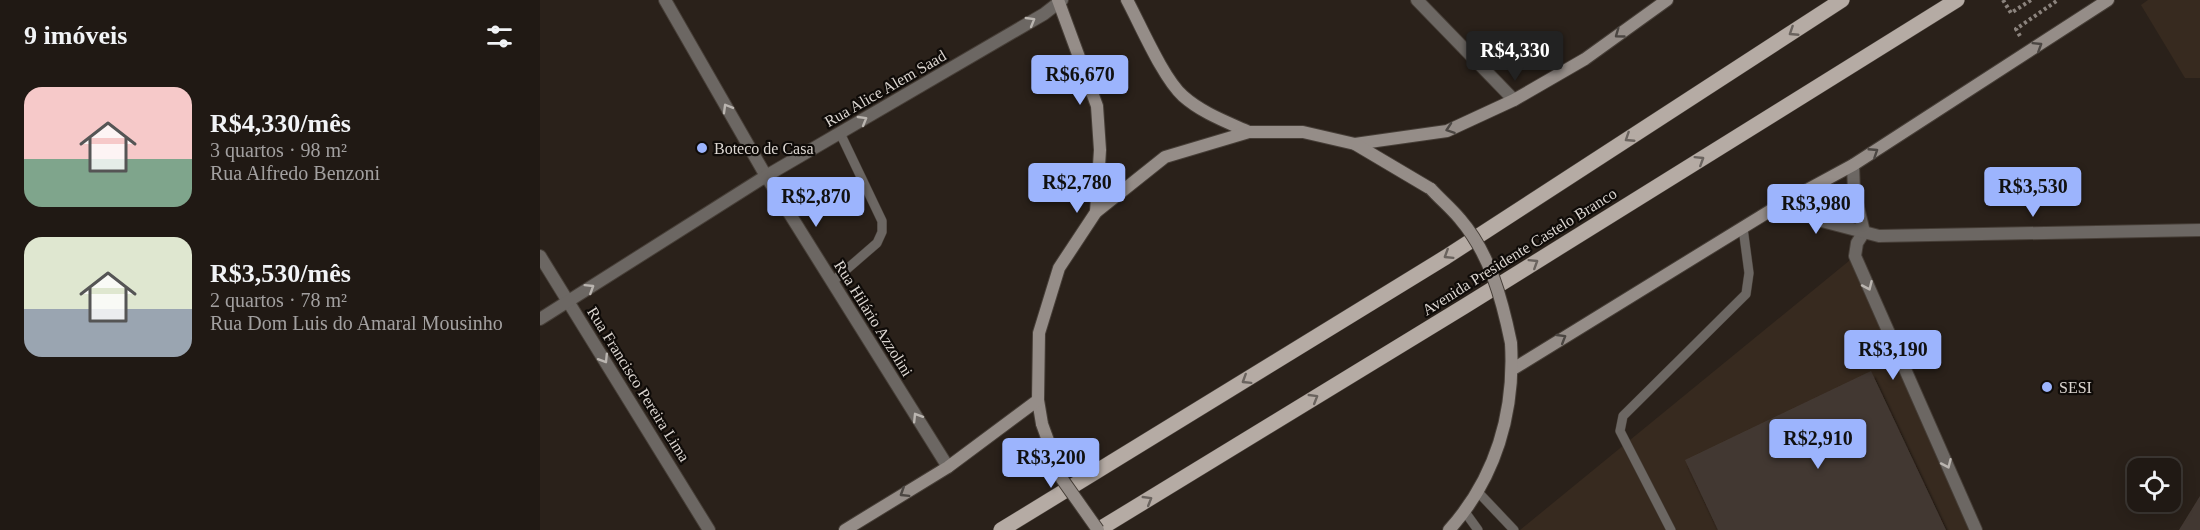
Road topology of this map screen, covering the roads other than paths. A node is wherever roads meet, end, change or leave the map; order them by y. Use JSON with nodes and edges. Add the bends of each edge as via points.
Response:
{"nodes":[{"id":1,"x":665,"y":0,"type":"edge"},
{"id":2,"x":1127,"y":0,"type":"edge"},
{"id":3,"x":1417,"y":0,"type":"edge"},
{"id":4,"x":1667,"y":0,"type":"edge"},
{"id":5,"x":1842,"y":0,"type":"edge"},
{"id":6,"x":1957,"y":0,"type":"edge"},
{"id":7,"x":2108,"y":0,"type":"edge"},
{"id":8,"x":1059,"y":1,"type":"edge"},
{"id":9,"x":1514,"y":100,"type":"junction"},
{"id":10,"x":1249,"y":132,"type":"junction"},
{"id":11,"x":840,"y":133,"type":"junction"},
{"id":12,"x":1355,"y":144,"type":"junction"},
{"id":13,"x":1853,"y":165,"type":"junction"},
{"id":14,"x":766,"y":177,"type":"junction"},
{"id":15,"x":1781,"y":204,"type":"junction"},
{"id":16,"x":1096,"y":212,"type":"junction"},
{"id":17,"x":1743,"y":228,"type":"junction"},
{"id":18,"x":2200,"y":230,"type":"edge"},
{"id":19,"x":1864,"y":232,"type":"junction"},
{"id":20,"x":540,"y":256,"type":"edge"},
{"id":21,"x":832,"y":282,"type":"junction"},
{"id":22,"x":568,"y":301,"type":"junction"},
{"id":23,"x":540,"y":319,"type":"edge"},
{"id":24,"x":1513,"y":369,"type":"junction"},
{"id":25,"x":1038,"y":400,"type":"junction"},
{"id":26,"x":948,"y":467,"type":"junction"},
{"id":27,"x":1478,"y":492,"type":"junction"},
{"id":28,"x":1465,"y":513,"type":"junction"},
{"id":29,"x":709,"y":530,"type":"edge"},
{"id":30,"x":845,"y":530,"type":"edge"},
{"id":31,"x":1001,"y":530,"type":"edge"},
{"id":32,"x":1098,"y":530,"type":"edge"},
{"id":33,"x":1449,"y":530,"type":"edge"},
{"id":34,"x":1478,"y":530,"type":"edge"},
{"id":35,"x":1514,"y":530,"type":"edge"},
{"id":36,"x":1671,"y":530,"type":"edge"},
{"id":37,"x":1976,"y":530,"type":"edge"}],
"edges":[{"from":14,"to":1,"type":"street","name":"Rua Hilário Azzolini","one_way":true},
{"from":2,"to":10,"type":"main road","via":[[1169,78],[1183,96],[1204,111]]},
{"from":3,"to":9,"type":"street"},
{"from":4,"to":9,"type":"main road","one_way":true,"via":[[1585,59]]},
{"from":5,"to":31,"type":"main road","name":"Avenida Presidente Castelo Branco","one_way":true,"via":[[1446,257]]},
{"from":32,"to":6,"type":"main road","name":"Avenida Presidente Castelo Branco","one_way":true},
{"from":13,"to":7,"type":"main road","one_way":true},
{"from":11,"to":8,"type":"street","name":"Rua Alice Alem Saad","one_way":true,"via":[[1044,14]]},
{"from":8,"to":16,"type":"main road","via":[[1097,106],[1100,150]]},
{"from":9,"to":12,"type":"main road","one_way":true,"via":[[1447,131]]},
{"from":10,"to":12,"type":"main road","via":[[1303,132]]},
{"from":10,"to":16,"type":"main road","via":[[1165,158]]},
{"from":11,"to":14,"type":"street","name":"Rua Alice Alem Saad"},
{"from":11,"to":21,"type":"lane","via":[[882,221],[882,232],[877,243]]},
{"from":12,"to":24,"type":"main road","bridge":true,"via":[[1431,189],[1461,221],[1485,258],[1502,299]]},
{"from":13,"to":15,"type":"main road"},
{"from":13,"to":19,"type":"street","via":[[1854,191]]},
{"from":14,"to":21,"type":"street","name":"Rua Hilário Azzolini"},
{"from":22,"to":14,"type":"street","name":"Rua Alice Alem Saad","one_way":true},
{"from":15,"to":17,"type":"main road"},
{"from":15,"to":19,"type":"street","via":[[1818,220]]},
{"from":16,"to":25,"type":"main road","via":[[1059,268],[1039,333]]},
{"from":24,"to":17,"type":"main road","one_way":true},
{"from":17,"to":36,"type":"lane","via":[[1749,273],[1746,294],[1623,416],[1620,431]]},
{"from":18,"to":19,"type":"street","via":[[1879,236]]},
{"from":19,"to":37,"type":"street","one_way":true,"via":[[1855,256]]},
{"from":20,"to":22,"type":"street","name":"Rua Francisco Pereira Lima"},
{"from":26,"to":21,"type":"street","name":"Rua Hilário Azzolini","one_way":true},
{"from":22,"to":23,"type":"street","name":"Rua Alice Alem Saad"},
{"from":22,"to":29,"type":"street","name":"Rua Francisco Pereira Lima","one_way":true},
{"from":24,"to":27,"type":"main road","via":[[1504,433]]},
{"from":25,"to":26,"type":"main road"},
{"from":25,"to":32,"type":"main road","bridge":true,"via":[[1042,424],[1062,479]]},
{"from":26,"to":30,"type":"main road","one_way":true},
{"from":27,"to":28,"type":"main road"},
{"from":27,"to":35,"type":"lane"},
{"from":28,"to":33,"type":"main road"},
{"from":28,"to":34,"type":"lane"}]}
